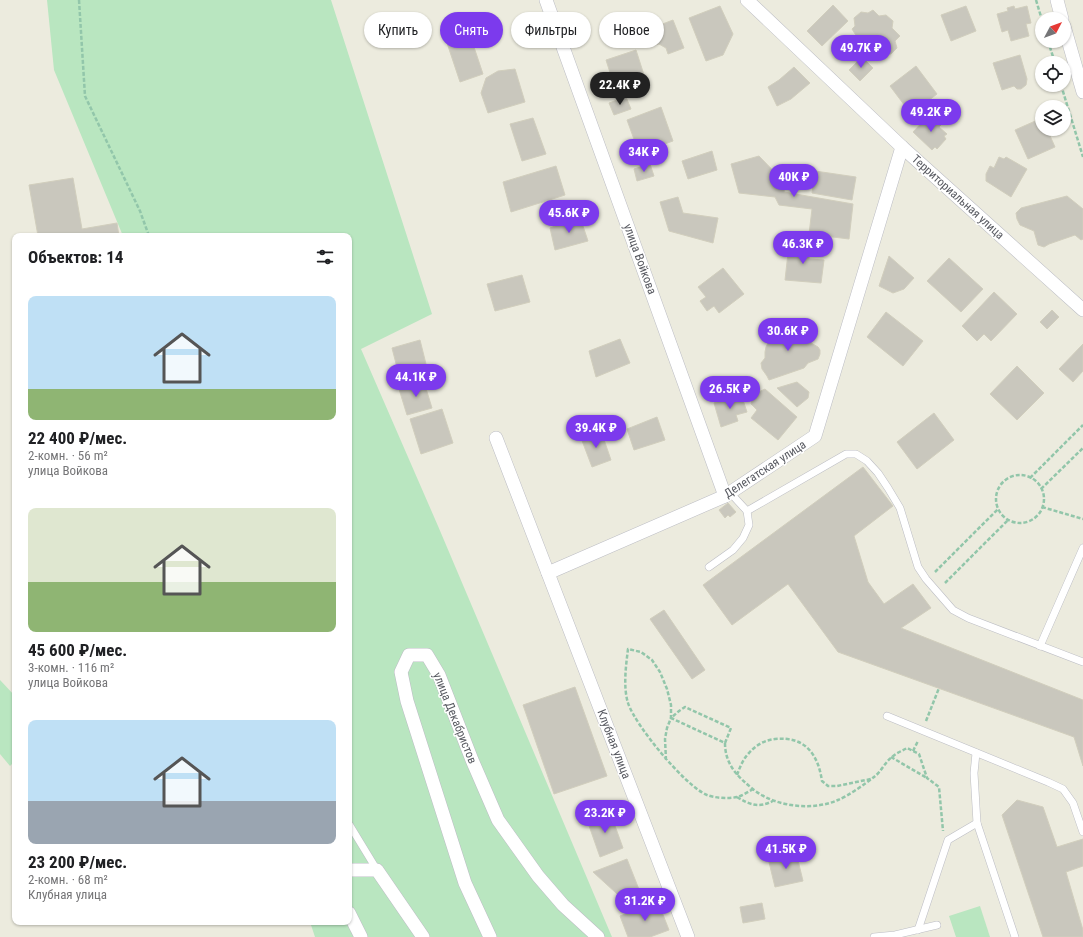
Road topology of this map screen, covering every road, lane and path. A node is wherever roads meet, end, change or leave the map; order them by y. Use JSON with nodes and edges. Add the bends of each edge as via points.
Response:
{"nodes":[{"id":1,"x":79,"y":0,"type":"edge"},
{"id":2,"x":546,"y":0,"type":"edge"},
{"id":3,"x":747,"y":0,"type":"edge"},
{"id":4,"x":1036,"y":0,"type":"edge"},
{"id":5,"x":1057,"y":0,"type":"edge"},
{"id":6,"x":1040,"y":12,"type":"edge"},
{"id":7,"x":1060,"y":12,"type":"edge"},
{"id":8,"x":1070,"y":48,"type":"edge"},
{"id":9,"x":1064,"y":92,"type":"edge"},
{"id":10,"x":1083,"y":92,"type":"edge"},
{"id":11,"x":902,"y":147,"type":"junction"},
{"id":12,"x":1083,"y":157,"type":"edge"},
{"id":13,"x":148,"y":233,"type":"edge"},
{"id":14,"x":1083,"y":310,"type":"edge"},
{"id":15,"x":1083,"y":425,"type":"edge"},
{"id":16,"x":496,"y":438,"type":"dead end"},
{"id":17,"x":1083,"y":448,"type":"edge"},
{"id":18,"x":1030,"y":478,"type":"junction"},
{"id":19,"x":1041,"y":489,"type":"junction"},
{"id":20,"x":730,"y":497,"type":"junction"},
{"id":21,"x":1042,"y":507,"type":"junction"},
{"id":22,"x":998,"y":508,"type":"junction"},
{"id":23,"x":747,"y":511,"type":"junction"},
{"id":24,"x":1083,"y":519,"type":"edge"},
{"id":25,"x":1008,"y":520,"type":"junction"},
{"id":26,"x":1083,"y":548,"type":"edge"},
{"id":27,"x":708,"y":567,"type":"dead end"},
{"id":28,"x":548,"y":573,"type":"junction"},
{"id":29,"x":1040,"y":646,"type":"junction"},
{"id":30,"x":1083,"y":662,"type":"edge"},
{"id":31,"x":886,"y":716,"type":"dead end"},
{"id":32,"x":672,"y":718,"type":"junction"},
{"id":33,"x":725,"y":743,"type":"junction"},
{"id":34,"x":976,"y":753,"type":"junction"},
{"id":35,"x":891,"y":757,"type":"junction"},
{"id":36,"x":666,"y":760,"type":"junction"},
{"id":37,"x":737,"y":774,"type":"junction"},
{"id":38,"x":927,"y":778,"type":"junction"},
{"id":39,"x":871,"y":779,"type":"junction"},
{"id":40,"x":753,"y":789,"type":"junction"},
{"id":41,"x":737,"y":797,"type":"junction"},
{"id":42,"x":774,"y":800,"type":"junction"},
{"id":43,"x":977,"y":823,"type":"junction"},
{"id":44,"x":352,"y":829,"type":"edge"},
{"id":45,"x":1083,"y":832,"type":"edge"},
{"id":46,"x":948,"y":840,"type":"junction"},
{"id":47,"x":352,"y":870,"type":"edge"},
{"id":48,"x":377,"y":870,"type":"junction"},
{"id":49,"x":352,"y":919,"type":"edge"},
{"id":50,"x":937,"y":926,"type":"dead end"},
{"id":51,"x":918,"y":930,"type":"junction"},
{"id":52,"x":894,"y":936,"type":"edge"},
{"id":53,"x":362,"y":937,"type":"edge"},
{"id":54,"x":423,"y":937,"type":"edge"},
{"id":55,"x":490,"y":937,"type":"edge"},
{"id":56,"x":598,"y":937,"type":"edge"},
{"id":57,"x":688,"y":937,"type":"edge"},
{"id":58,"x":874,"y":937,"type":"edge"},
{"id":59,"x":1015,"y":937,"type":"edge"}],
"edges":[{"from":1,"to":13,"type":"path","via":[[85,96]]},
{"from":2,"to":20,"type":"street","name":"улица Войкова"},
{"from":3,"to":11,"type":"street","name":"Территориальная улица"},
{"from":4,"to":6,"type":"path"},
{"from":5,"to":7,"type":"street"},
{"from":8,"to":10,"type":"street"},
{"from":9,"to":12,"type":"path"},
{"from":11,"to":14,"type":"street","name":"Территориальная улица"},
{"from":11,"to":20,"type":"street","name":"Делегатская улица","via":[[815,436]]},
{"from":15,"to":18,"type":"path"},
{"from":16,"to":28,"type":"street","name":"Клубная улица"},
{"from":17,"to":19,"type":"path"},
{"from":18,"to":19,"type":"path"},
{"from":18,"to":22,"type":"path","via":[[1020,475],[1005,480],[997,493]]},
{"from":19,"to":21,"type":"path","via":[[1044,502]]},
{"from":20,"to":23,"type":"lane"},
{"from":20,"to":28,"type":"street","name":"Делегатская улица"},
{"from":21,"to":24,"type":"path"},
{"from":21,"to":25,"type":"path","via":[[1031,520],[1023,523]]},
{"from":22,"to":25,"type":"path"},
{"from":22,"to":25,"type":"path","via":[[935,573],[945,583]]},
{"from":23,"to":27,"type":"lane","via":[[749,525],[743,538],[733,550]]},
{"from":23,"to":29,"type":"lane","via":[[846,454],[856,454],[878,472],[888,488],[900,508],[918,567],[953,610]]},
{"from":26,"to":29,"type":"lane"},
{"from":28,"to":57,"type":"street","name":"Клубная улица"},
{"from":29,"to":30,"type":"lane"},
{"from":31,"to":34,"type":"lane"},
{"from":32,"to":33,"type":"path"},
{"from":32,"to":33,"type":"path","via":[[685,708],[731,728]]},
{"from":32,"to":36,"type":"path","via":[[665,739]]},
{"from":32,"to":36,"type":"path","via":[[667,689],[660,672],[652,660],[641,652],[628,649],[625,667],[628,703]]},
{"from":33,"to":37,"type":"path","via":[[725,753]]},
{"from":34,"to":43,"type":"lane","via":[[974,773]]},
{"from":34,"to":45,"type":"lane","via":[[1063,790],[1073,803]]},
{"from":35,"to":38,"type":"path"},
{"from":35,"to":38,"type":"path","via":[[907,748],[919,754]]},
{"from":35,"to":39,"type":"path"},
{"from":36,"to":41,"type":"path","via":[[692,785],[706,794],[720,798]]},
{"from":37,"to":39,"type":"path","via":[[756,745],[780,739],[801,743],[810,751],[817,762],[822,781],[828,786]]},
{"from":37,"to":40,"type":"path"},
{"from":38,"to":46,"type":"path","via":[[939,787],[943,832]]},
{"from":39,"to":42,"type":"path","via":[[838,800],[821,805],[796,806]]},
{"from":40,"to":41,"type":"path"},
{"from":40,"to":42,"type":"path"},
{"from":41,"to":42,"type":"path","via":[[746,803],[757,805]]},
{"from":43,"to":46,"type":"lane"},
{"from":43,"to":59,"type":"lane"},
{"from":44,"to":48,"type":"lane"},
{"from":46,"to":51,"type":"lane"},
{"from":47,"to":48,"type":"street"},
{"from":48,"to":54,"type":"street"},
{"from":49,"to":53,"type":"street"},
{"from":50,"to":51,"type":"lane"},
{"from":51,"to":52,"type":"lane"},
{"from":52,"to":58,"type":"lane"},
{"from":55,"to":56,"type":"street","name":"улица Декабристов","via":[[465,883],[407,701],[401,672],[409,655],[427,655],[439,675],[498,820],[538,876],[563,905]]}]}
